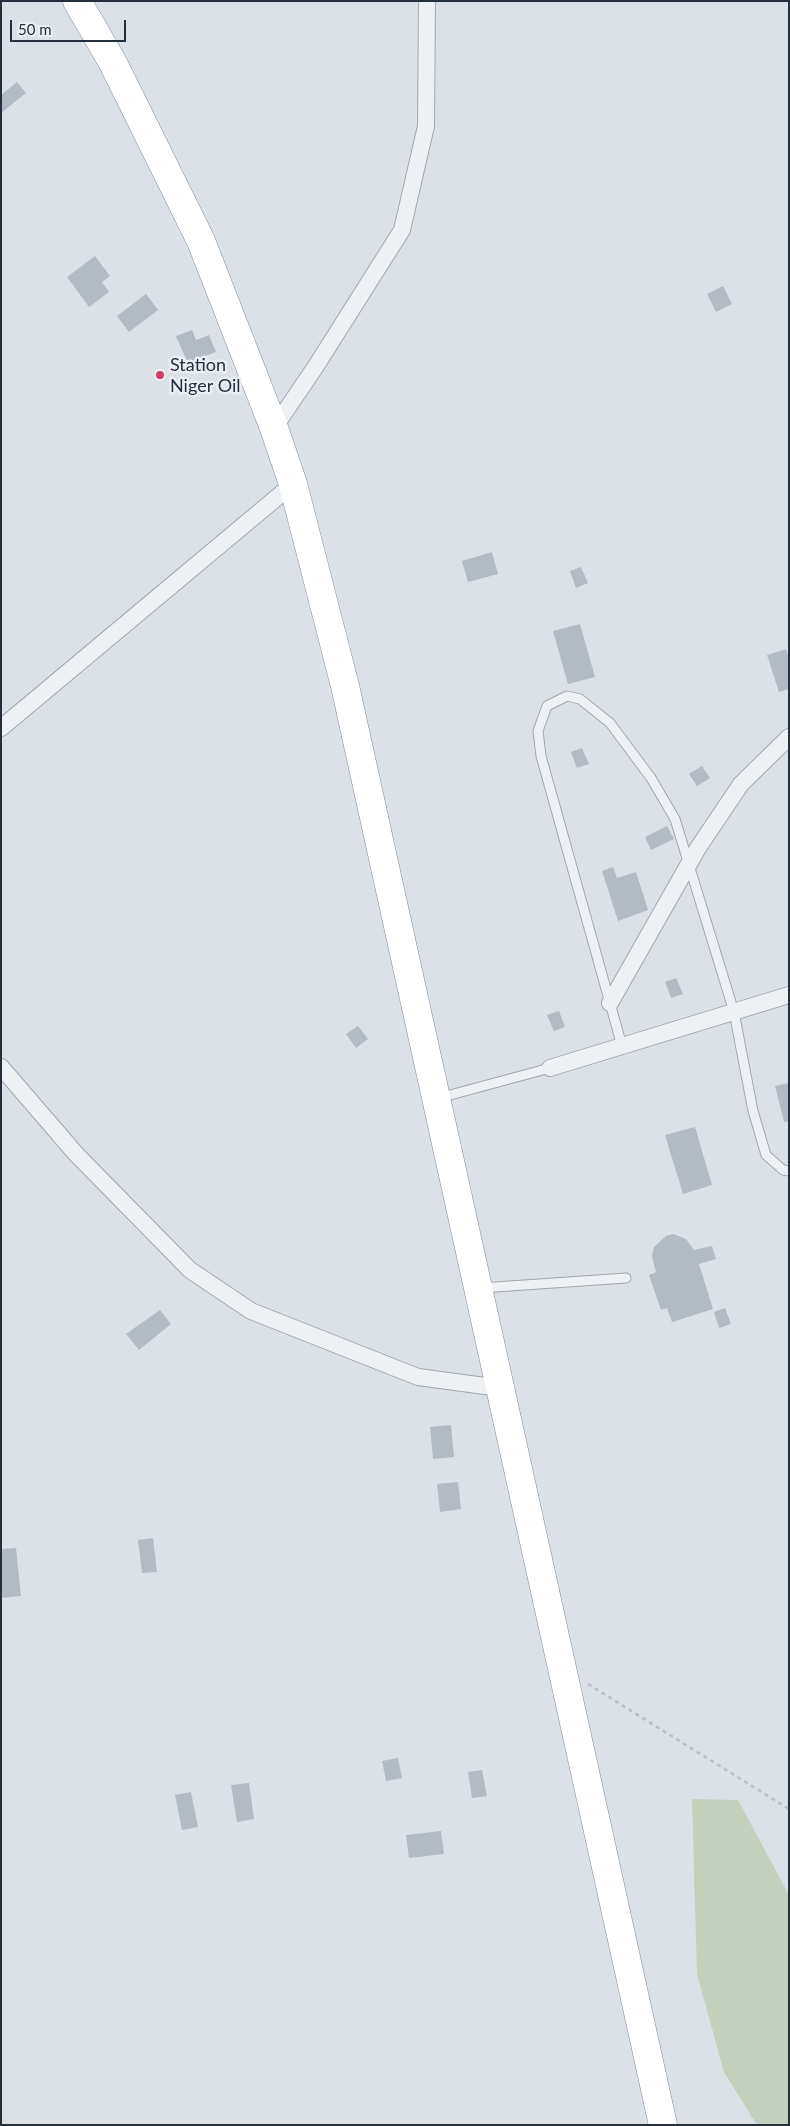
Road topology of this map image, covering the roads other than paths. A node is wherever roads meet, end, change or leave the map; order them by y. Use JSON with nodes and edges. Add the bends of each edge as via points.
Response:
{"nodes":[{"id":1,"x":77,"y":1,"type":"edge"},
{"id":2,"x":427,"y":1,"type":"edge"},
{"id":3,"x":274,"y":428,"type":"junction"},
{"id":4,"x":293,"y":484,"type":"junction"},
{"id":5,"x":1,"y":728,"type":"edge"},
{"id":6,"x":789,"y":737,"type":"edge"},
{"id":7,"x":689,"y":864,"type":"junction"},
{"id":8,"x":789,"y":995,"type":"edge"},
{"id":9,"x":610,"y":1003,"type":"junction"},
{"id":10,"x":734,"y":1012,"type":"junction"},
{"id":11,"x":622,"y":1046,"type":"junction"},
{"id":12,"x":1,"y":1067,"type":"edge"},
{"id":13,"x":550,"y":1068,"type":"joint"},
{"id":14,"x":436,"y":1099,"type":"junction"},
{"id":15,"x":789,"y":1171,"type":"edge"},
{"id":16,"x":626,"y":1278,"type":"dead end"},
{"id":17,"x":478,"y":1288,"type":"junction"},
{"id":18,"x":500,"y":1388,"type":"junction"},
{"id":19,"x":663,"y":2125,"type":"edge"}],
"edges":[{"from":1,"to":3,"type":"highway","via":[[113,63],[201,241]]},
{"from":2,"to":3,"type":"street","via":[[426,126],[402,230]]},
{"from":3,"to":4,"type":"highway"},
{"from":4,"to":5,"type":"street"},
{"from":4,"to":14,"type":"highway","via":[[345,686]]},
{"from":6,"to":7,"type":"street","via":[[742,784]]},
{"from":7,"to":9,"type":"street"},
{"from":7,"to":9,"type":"lane","via":[[676,819],[651,778],[610,723],[580,699],[567,696],[547,706],[538,731],[541,756]]},
{"from":7,"to":10,"type":"lane"},
{"from":8,"to":10,"type":"street"},
{"from":9,"to":11,"type":"lane"},
{"from":10,"to":11,"type":"street"},
{"from":10,"to":15,"type":"lane","via":[[766,1155],[783,1170]]},
{"from":11,"to":13,"type":"street"},
{"from":12,"to":18,"type":"street","via":[[76,1154],[190,1270],[251,1311],[418,1377]]},
{"from":13,"to":14,"type":"lane"},
{"from":14,"to":17,"type":"highway"},
{"from":16,"to":17,"type":"lane"},
{"from":17,"to":18,"type":"highway"},
{"from":18,"to":19,"type":"highway"}]}
